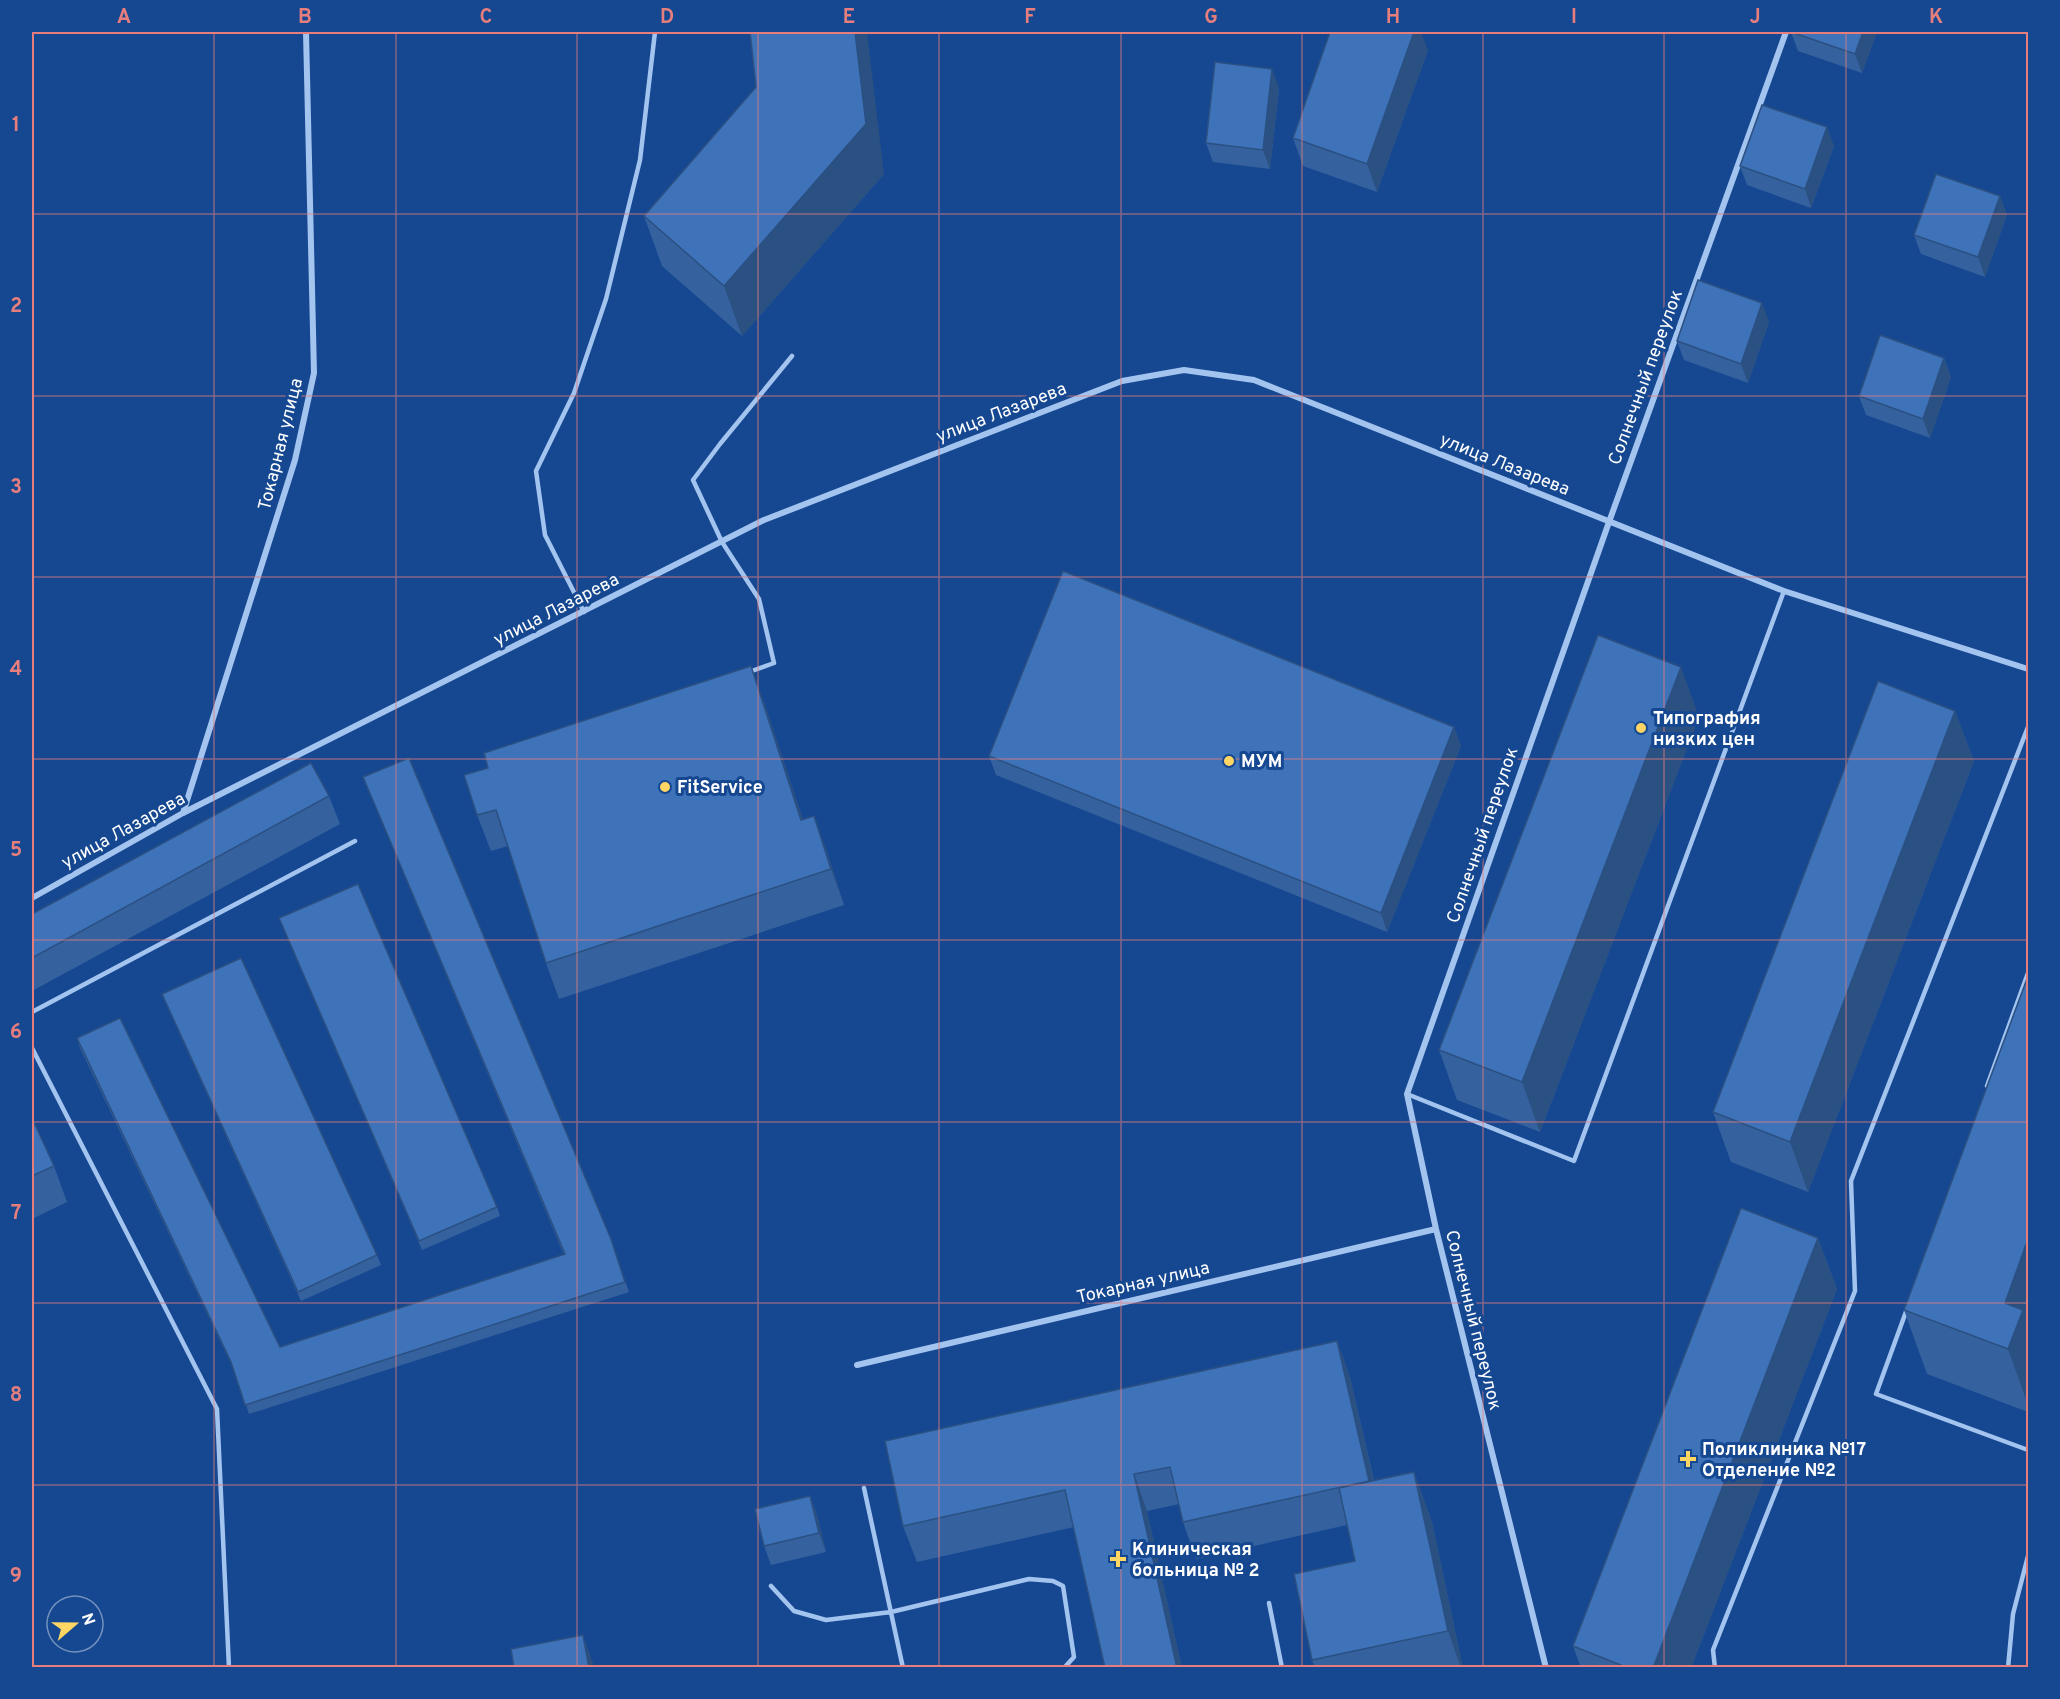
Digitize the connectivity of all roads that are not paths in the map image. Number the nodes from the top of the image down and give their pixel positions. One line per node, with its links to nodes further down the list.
1 (306, 32): 12 (street, Токарная улица)
2 (655, 32): 8 (lane)
3 (1785, 32): 5 (street, Солнечный переулок)
4 (792, 356): 6 (lane)
5 (1609, 522): 6 (street, улица Лазарева); 7 (street, улица Лазарева); 18 (street, Солнечный переулок)
6 (722, 542): 8 (street, улица Лазарева); 10 (lane)
7 (1784, 591): 9 (street, улица Лазарева); 18 (lane)
8 (584, 612): 12 (street, улица Лазарева)
9 (2028, 669)
10 (741, 675)
11 (2028, 728): 34 (lane)
12 (183, 813): 14 (street, улица Лазарева)
13 (355, 841): 16 (lane)
14 (32, 898)
15 (2028, 973): 19 (lane)
16 (32, 1012)
17 (32, 1048): 29 (lane)
18 (1407, 1094): 20 (street, Солнечный переулок)
19 (1984, 1095)
20 (1436, 1229): 22 (street, Токарная улица); 33 (street, Солнечный переулок)
21 (1908, 1305): 23 (lane)
22 (857, 1365)
23 (2028, 1450)
24 (864, 1488): 28 (lane)
25 (2028, 1556): 35 (lane)
26 (771, 1586): 28 (lane)
27 (1269, 1603): 32 (lane)
28 (891, 1612): 30 (lane); 31 (lane)
29 (229, 1668)
30 (903, 1668)
31 (1064, 1668)
32 (1282, 1668)
33 (1546, 1668)
34 (1715, 1668)
35 (2008, 1668)

